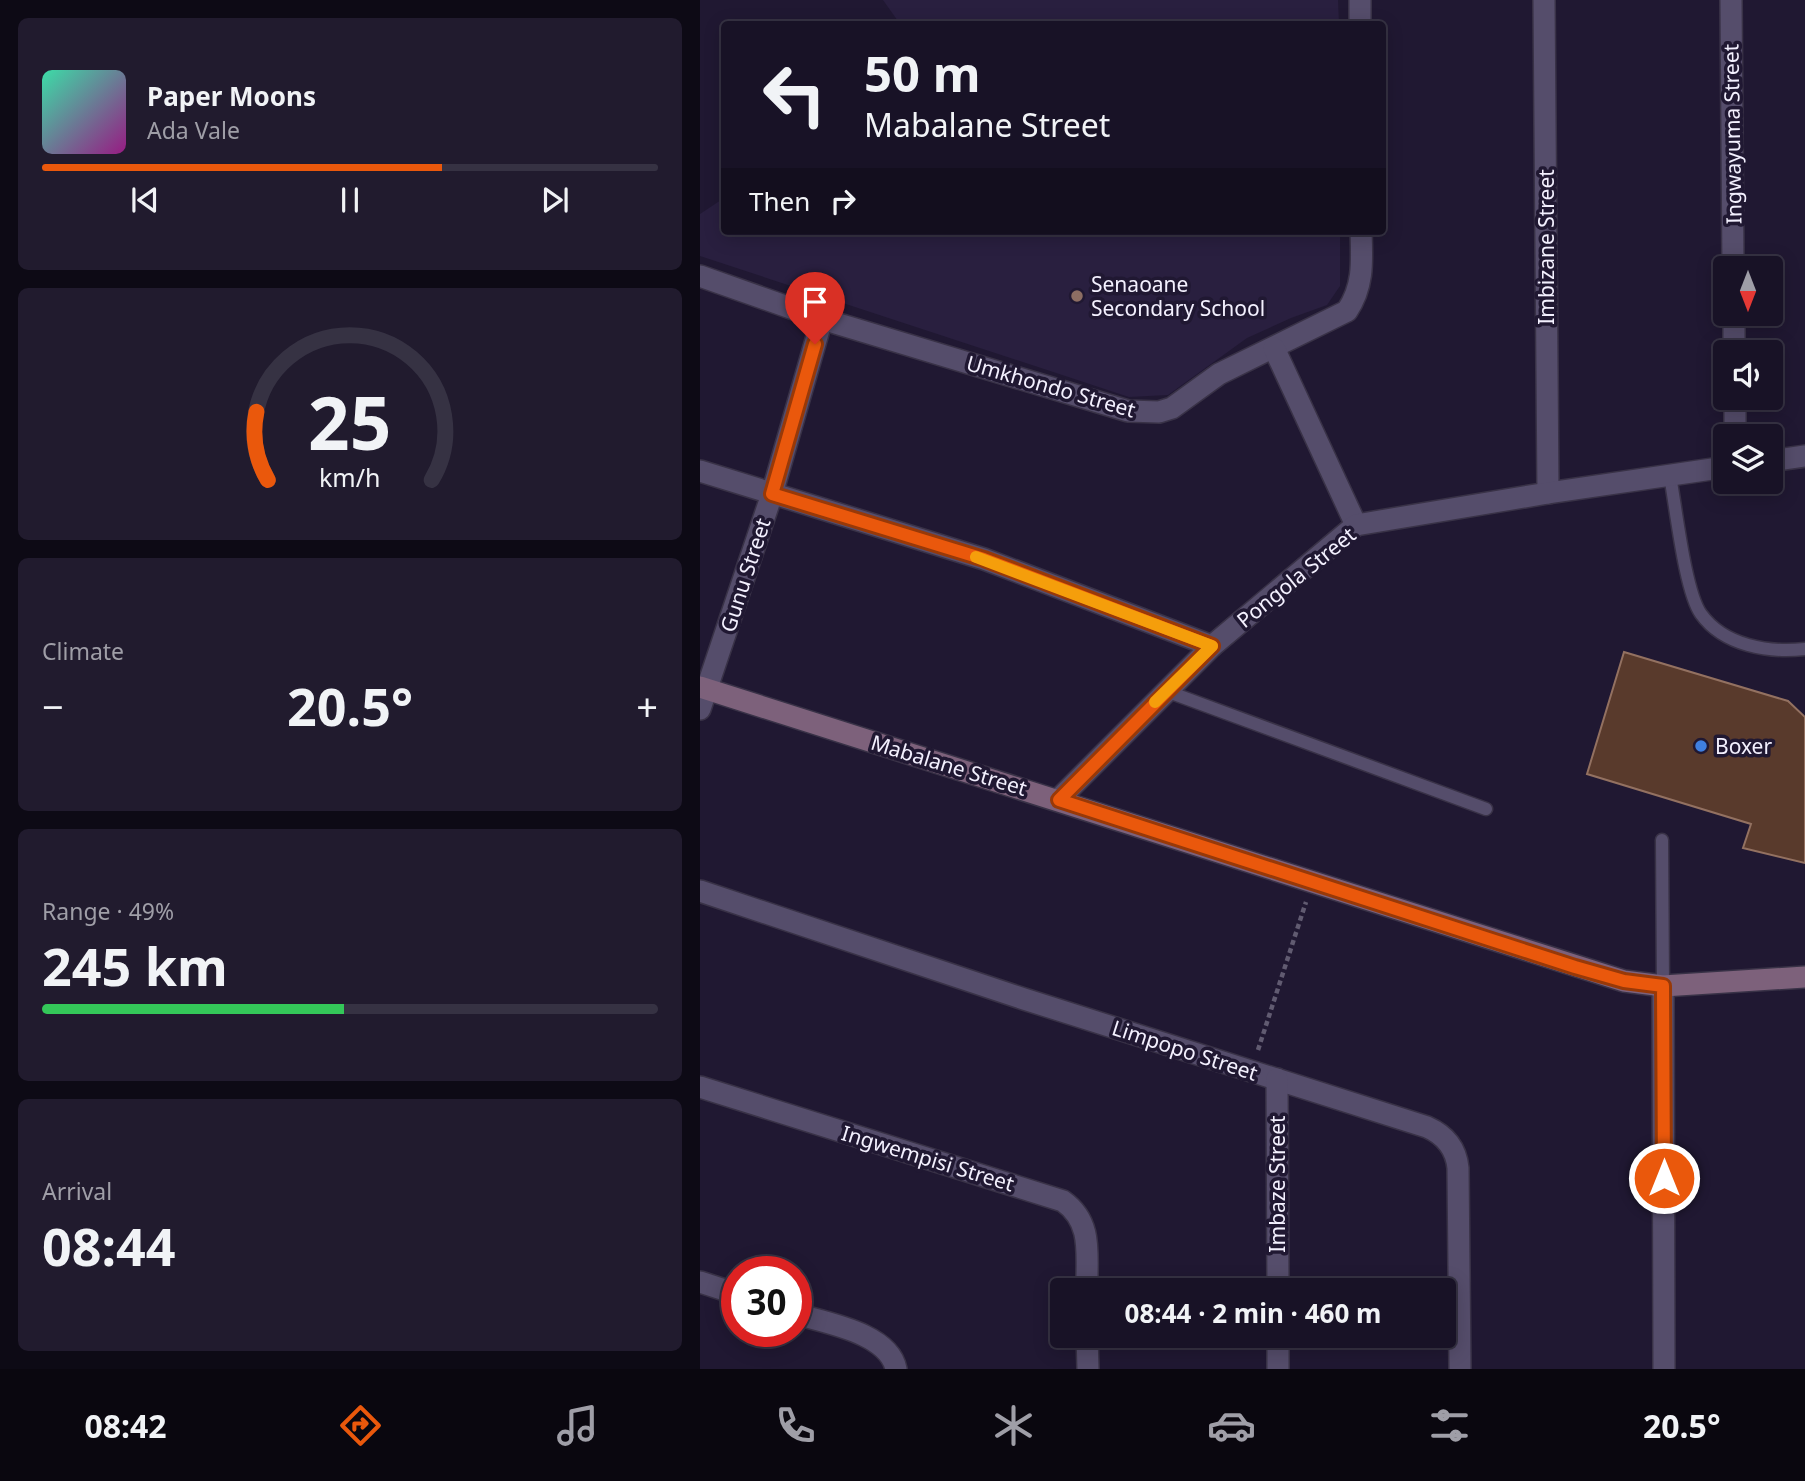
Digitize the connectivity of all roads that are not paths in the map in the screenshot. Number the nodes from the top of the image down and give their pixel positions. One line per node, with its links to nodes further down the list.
1 (1360, 0): 4 (street)
2 (1544, 0): 15 (street, Imbizane Street)
3 (1731, 0): 6 (street, Ingwayuma Street)
4 (1360, 21)
5 (1361, 235): 9 (street, Umkhondo Street)
6 (1734, 256)
7 (700, 276): 8 (street, Umkhondo Street)
8 (822, 319): 9 (street, Umkhondo Street); 16 (street, Gunu Street)
9 (1274, 348): 17 (street)
10 (1805, 456): 11 (street)
11 (1783, 459)
12 (1713, 469): 14 (street, Pongola Street)
13 (700, 471): 16 (street)
14 (1670, 477): 15 (street, Pongola Street); 19 (lane)
15 (1548, 493): 17 (street, Pongola Street)
16 (772, 494): 18 (street); 21 (street, Gunu Street)
17 (1356, 525): 18 (street, Pongola Street)
18 (1212, 646): 20 (street, Pongola Street)
19 (1805, 649)
20 (1166, 691): 22 (street, Pongola Street); 23 (lane)
21 (702, 695): 22 (street, Mabalane Street)
22 (1059, 800): 27 (street, Mabalane Street)
23 (1486, 809)
24 (1662, 840): 27 (lane)
25 (700, 891): 28 (street, Limpopo Street)
26 (1805, 977): 27 (street, Mabalane Street)
27 (1663, 986): 41 (street)
28 (1277, 1079): 31 (street, Imbaze Street); 40 (street, Limpopo Street)
29 (700, 1087): 30 (street, Ingwempisi Street)
30 (1087, 1278)
31 (1278, 1278)
32 (700, 1283): 33 (street)
33 (721, 1289)
34 (812, 1319): 37 (street)
35 (1087, 1348): 38 (street)
36 (1278, 1348): 39 (street)
37 (896, 1369)
38 (1088, 1369)
39 (1278, 1369)
40 (1460, 1369)
41 (1664, 1369)

